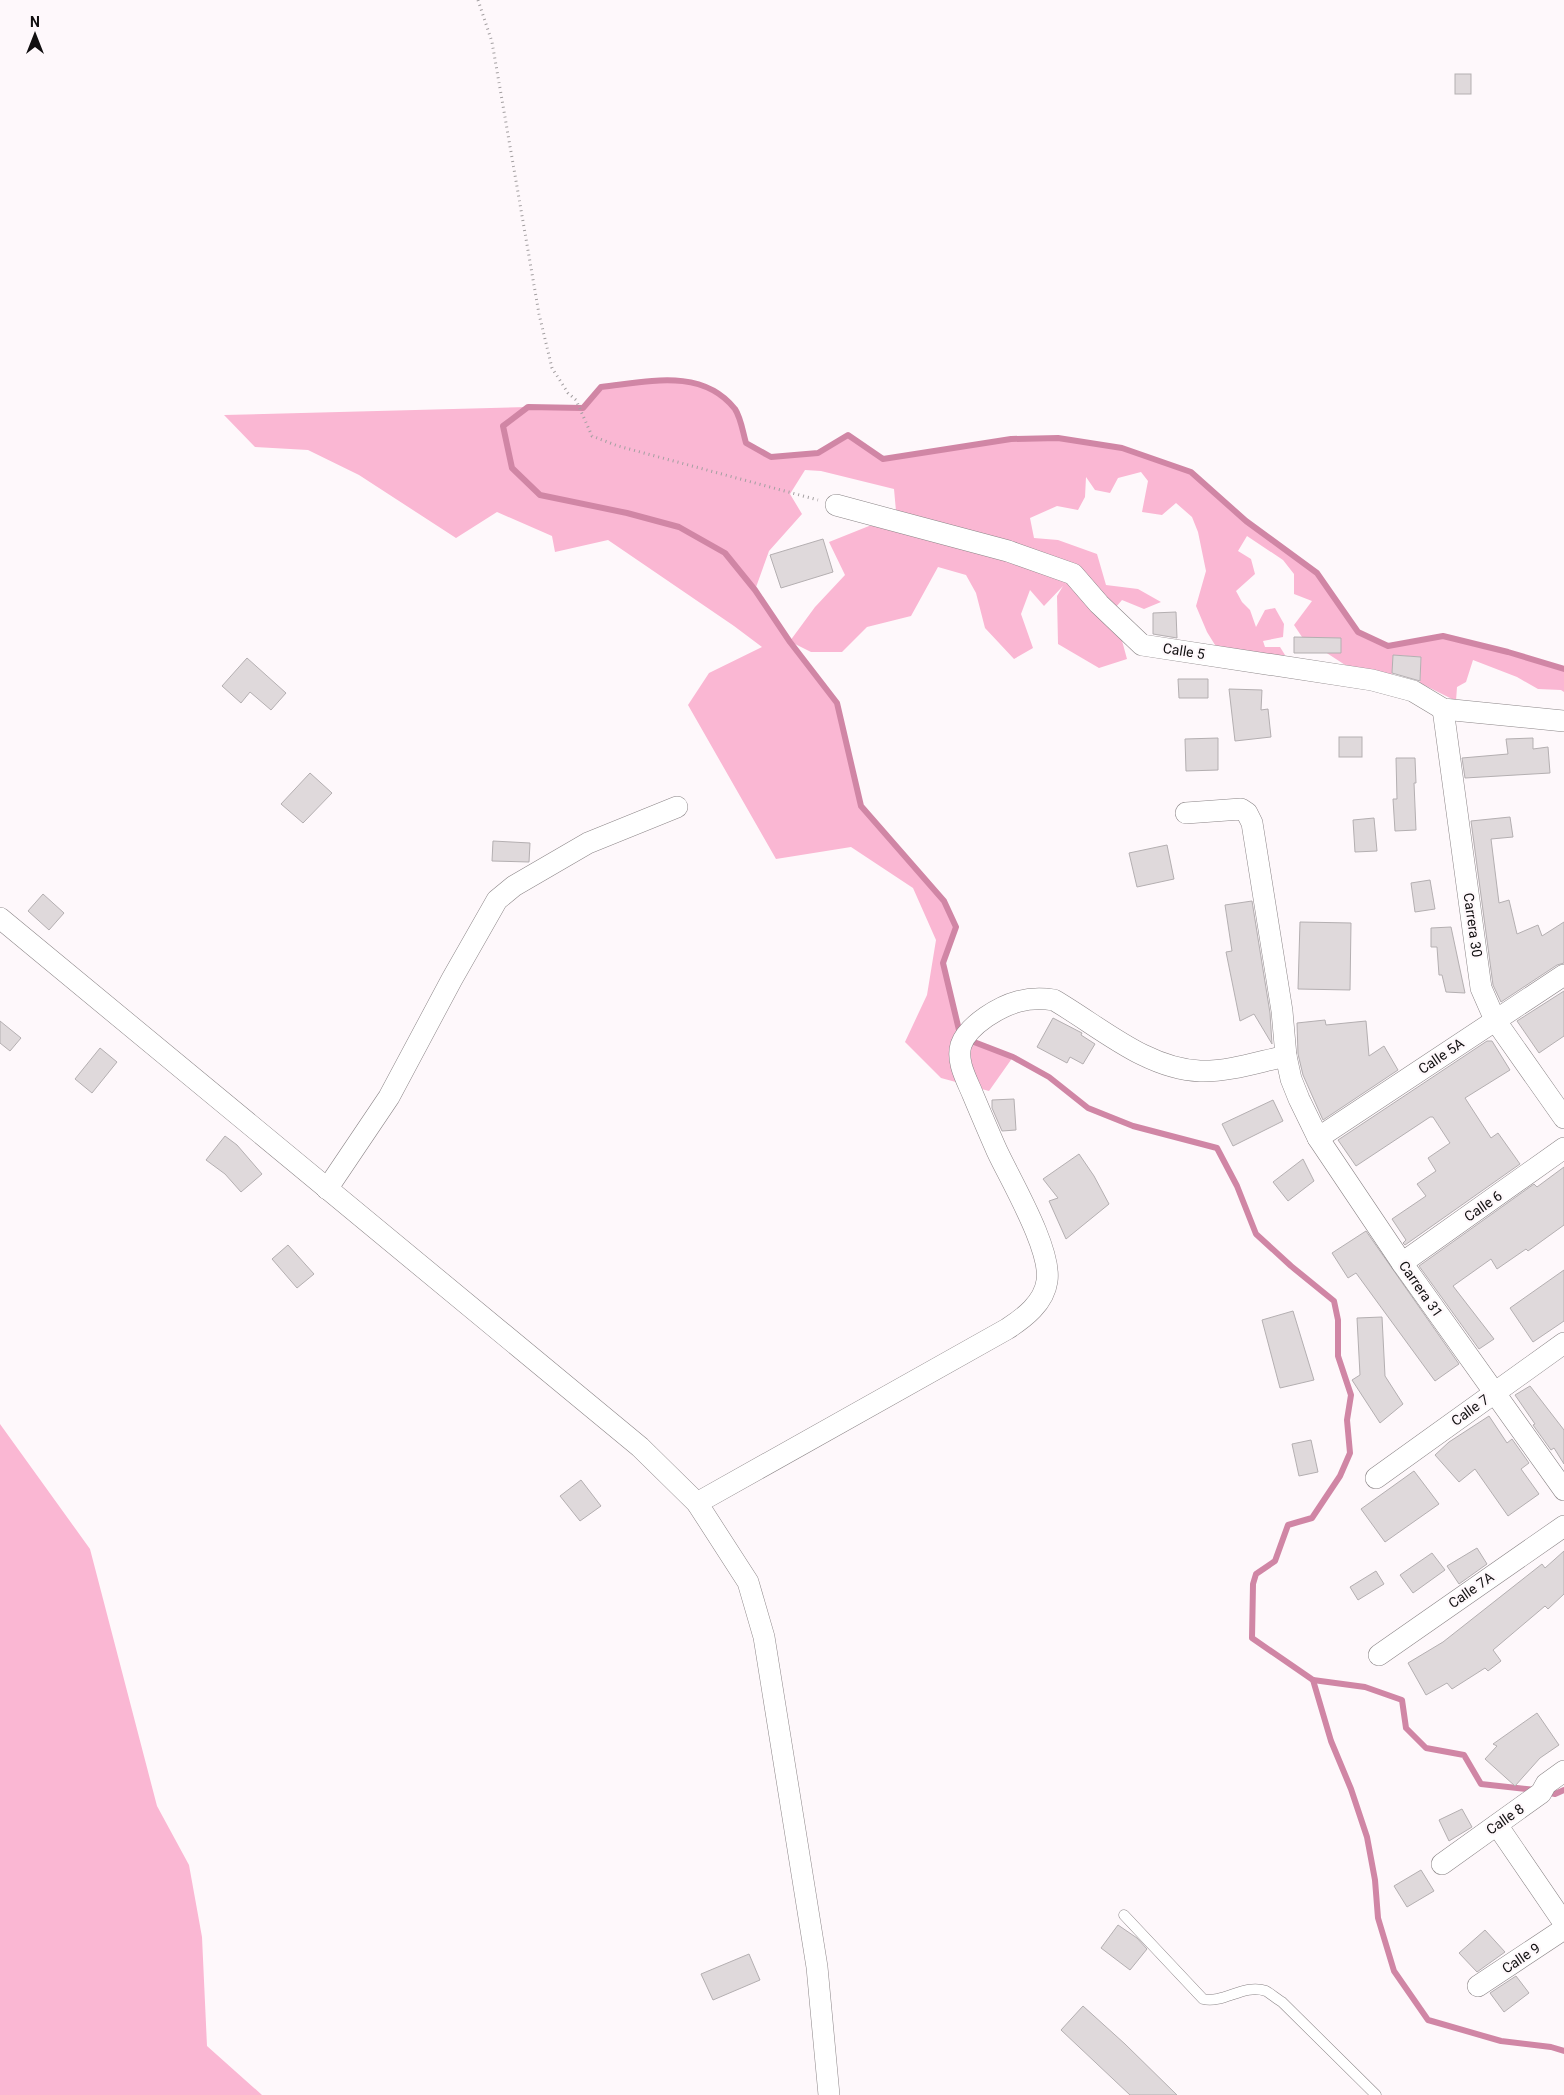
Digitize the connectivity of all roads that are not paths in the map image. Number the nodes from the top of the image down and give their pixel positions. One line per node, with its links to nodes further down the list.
1 (836, 505): 2 (street, Calle 5)
2 (1443, 709): 3 (street, Calle 5); 8 (street, Carrera 30)
3 (1564, 721)
4 (677, 807): 13 (street)
5 (1186, 813): 9 (street, Carrera 31)
6 (0, 918): 13 (street)
7 (1564, 975): 8 (street, Calle 5A)
8 (1495, 1020): 10 (street, Carrera 30); 11 (street, Calle 5A)
9 (1286, 1056): 11 (street, Carrera 31); 19 (street)
10 (1564, 1118)
11 (1318, 1138): 14 (street, Carrera 31)
12 (1564, 1148): 14 (street, Calle 6)
13 (327, 1189): 19 (street)
14 (1402, 1263): 16 (street, Carrera 31)
15 (1564, 1343): 16 (street, Calle 7)
16 (1494, 1393): 17 (street, Calle 7); 18 (street, Carrera 31)
17 (1376, 1478)
18 (1564, 1490)
19 (697, 1503): 29 (street)
20 (1564, 1526): 21 (street, Calle 7A)
21 (1379, 1655)
22 (1564, 1771): 23 (street, Calle 8)
23 (1497, 1825): 24 (street, Calle 8); 26 (street)
24 (1442, 1864)
25 (1124, 1915): 30 (lane)
26 (1564, 1923)
27 (1564, 1929): 28 (street, Calle 9)
28 (1478, 1986)
29 (829, 2095)
30 (1376, 2095)

